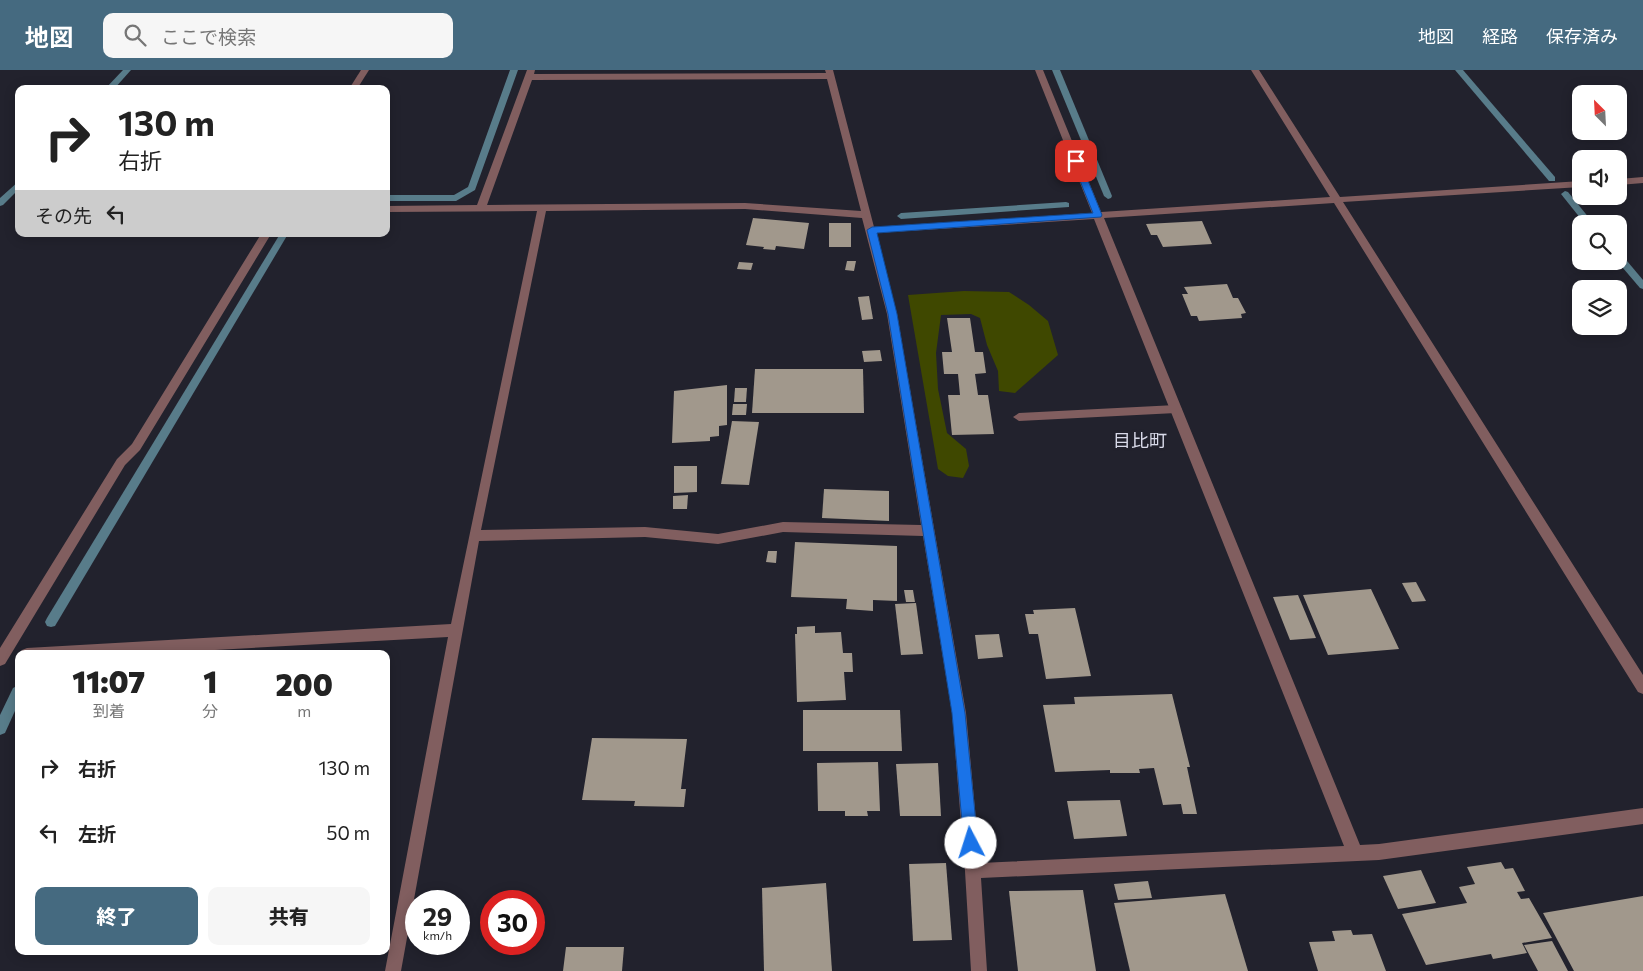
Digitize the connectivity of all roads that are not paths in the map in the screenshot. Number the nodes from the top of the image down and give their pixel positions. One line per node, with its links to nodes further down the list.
1 (365, 70): 6 (street)
2 (1039, 70): 15 (street)
3 (1255, 70): 10 (street)
4 (530, 73): 5 (street); 11 (street)
5 (830, 73): 14 (street)
6 (356, 85)
7 (1643, 180): 8 (street)
8 (1627, 181)
9 (1572, 185): 10 (street)
10 (1337, 200): 15 (street); 26 (street)
11 (481, 208): 12 (street); 13 (street)
12 (542, 208): 14 (street); 21 (street)
13 (390, 209)
14 (868, 215): 16 (street)
15 (1098, 215): 16 (street); 18 (street)
16 (872, 230): 20 (street)
17 (264, 237): 25 (street)
18 (1176, 409): 19 (street); 28 (street)
19 (1019, 417)
20 (928, 531): 21 (street); 29 (street)
21 (474, 536): 22 (street)
22 (457, 630): 23 (street); 30 (street)
23 (99, 650)
24 (15, 655): 25 (street)
25 (1, 657)
26 (1643, 687)
27 (1643, 816): 28 (street)
28 (1355, 853): 29 (street)
29 (973, 871): 31 (street)
30 (393, 971)
31 (979, 971)

